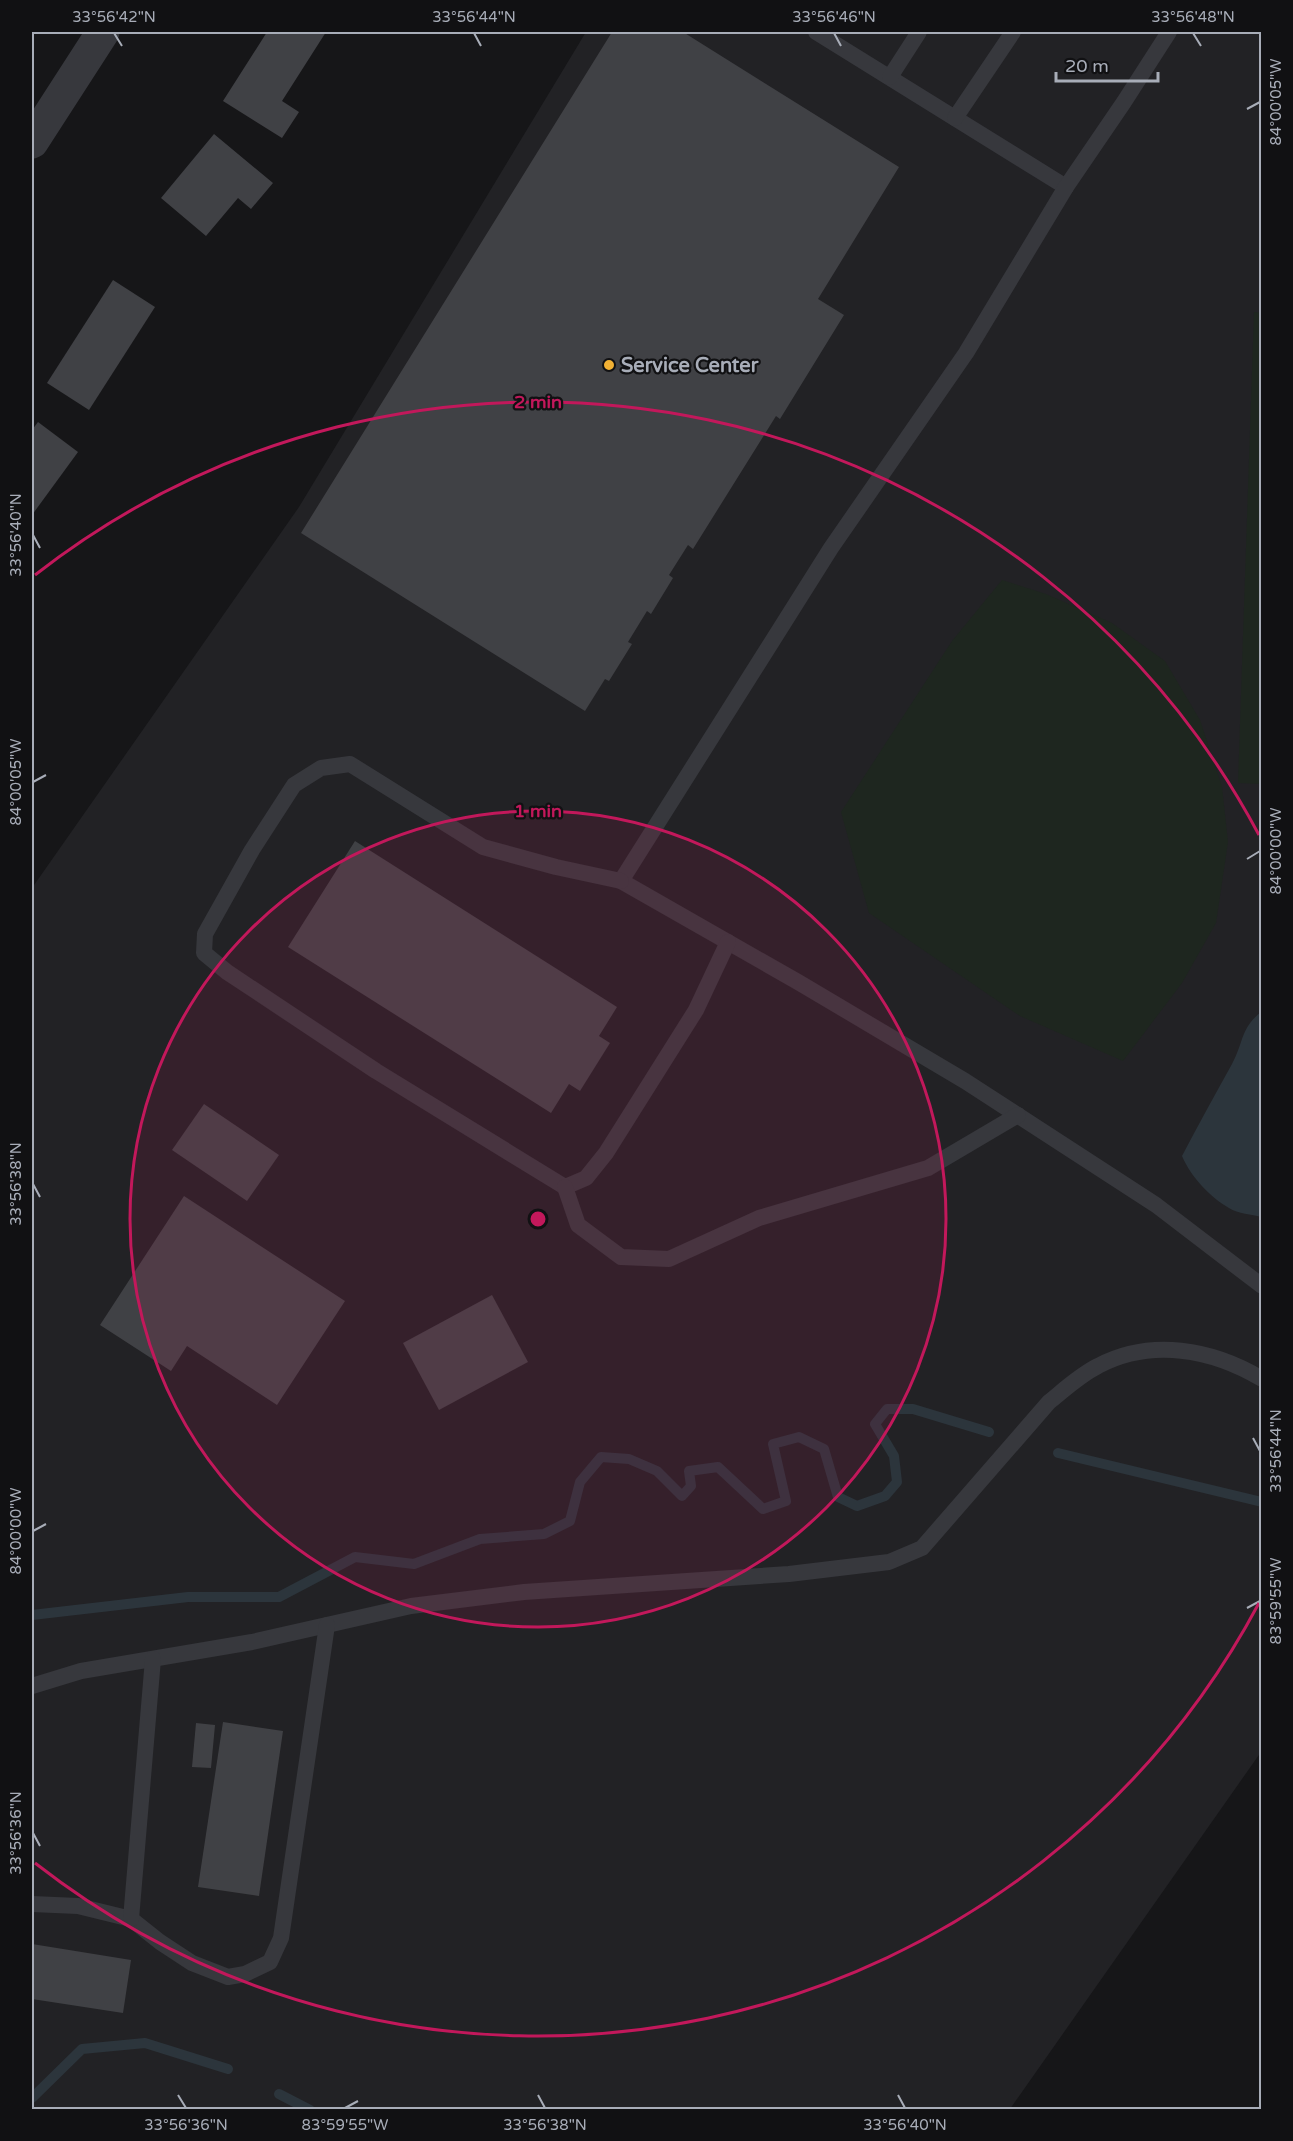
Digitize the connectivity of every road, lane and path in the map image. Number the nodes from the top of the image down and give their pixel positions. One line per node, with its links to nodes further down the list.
1 (103, 32): 8 (street)
2 (816, 32): 6 (lane)
3 (919, 32): 6 (lane)
4 (1013, 32): 7 (lane)
5 (1169, 32): 9 (lane)
6 (890, 77): 7 (lane)
7 (955, 118): 9 (lane)
8 (32, 142)
9 (1066, 187): 10 (lane)
10 (621, 881): 11 (lane); 13 (lane)
11 (728, 942): 12 (lane); 13 (lane)
12 (1018, 1115): 13 (lane); 14 (lane)
13 (565, 1187)
14 (1262, 1286)
15 (1262, 1379): 16 (lane)
16 (327, 1625): 17 (lane); 20 (lane)
17 (153, 1659): 18 (lane); 20 (lane)
18 (32, 1686)
19 (32, 1904): 20 (lane)
20 (131, 1918)

